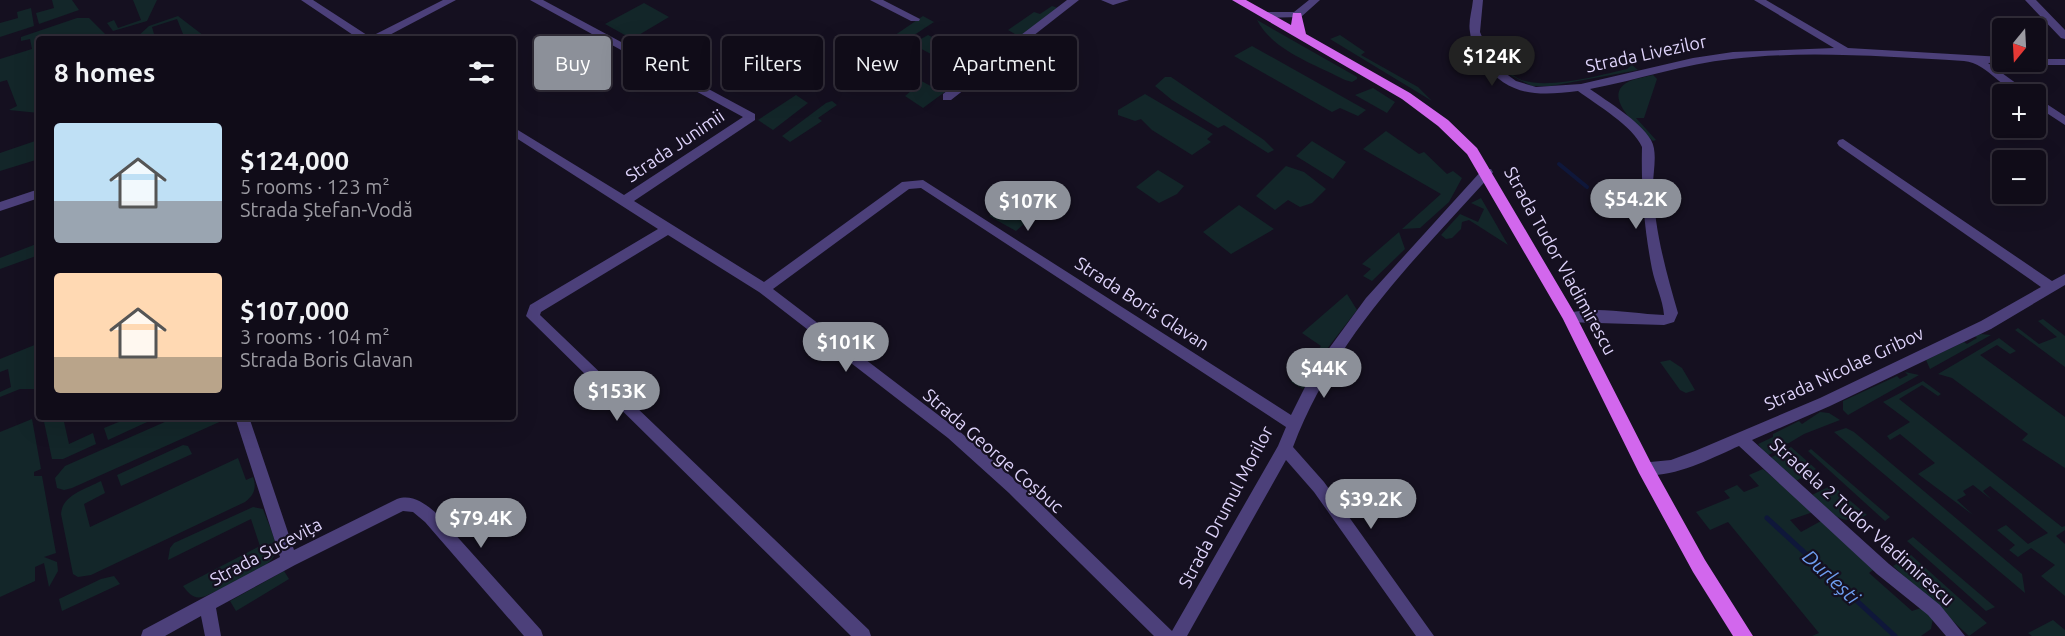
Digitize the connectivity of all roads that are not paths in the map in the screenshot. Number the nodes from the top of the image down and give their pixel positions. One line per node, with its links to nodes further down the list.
1 (306, 0): 16 (street)
2 (451, 0): 17 (street)
3 (535, 0): 34 (street, Strada Junimii)
4 (875, 0): 15 (street)
5 (1074, 0): 27 (street)
6 (1106, 0): 7 (street)
7 (1124, 0)
8 (1238, 0): 13 (main road, Strada Tudor Vladimirescu)
9 (1315, 0): 14 (street)
10 (1478, 0): 26 (street)
11 (1759, 0): 20 (street)
12 (2030, 0): 19 (street)
13 (1259, 8): 14 (street); 18 (main road, Strada Tudor Vladimirescu)
14 (1297, 15): 18 (main road)
15 (915, 19)
16 (361, 36)
17 (380, 36)
18 (1301, 36): 32 (main road, Strada Tudor Vladimirescu)
19 (2065, 36)
20 (1844, 50): 21 (street, Strada Livezilor); 26 (street, Strada Livezilor)
21 (1976, 59): 22 (street, Strada Livezilor); 25 (street)
22 (1992, 60)
23 (2046, 62): 24 (street)
24 (2065, 62)
25 (2011, 84)
26 (1580, 87): 40 (street, Strada Livezilor)
27 (947, 96)
28 (2046, 108): 29 (street)
29 (2065, 121)
30 (516, 133): 34 (street, Strada George Coșbuc)
31 (1843, 143): 38 (street)
32 (1487, 172): 40 (main road, Strada Tudor Vladimirescu); 42 (street, Strada Drumul Morilor)
33 (36, 195): 35 (street)
34 (625, 201): 36 (street, Strada George Coșbuc)
35 (0, 207)
36 (669, 228): 39 (street, Strada George Coșbuc); 51 (street)
37 (2065, 279): 38 (street, Strada Nicolae Gribov)
38 (2051, 287): 43 (street, Strada Nicolae Gribov)
39 (764, 289): 42 (street, Strada Boris Glavan); 52 (street, Strada George Coșbuc)
40 (1570, 318): 45 (main road, Strada Tudor Vladimirescu)
41 (243, 420): 46 (street)
42 (1292, 423): 44 (street, Strada Drumul Morilor)
43 (1740, 438): 45 (street, Strada Nicolae Gribov); 56 (street, Stradela 2 Tudor Vladimirescu)
44 (1285, 448): 53 (street, Strada Drumul Morilor); 54 (street)
45 (1645, 468): 55 (main road, Strada Tudor Vladimirescu)
46 (289, 560): 47 (street, Strada Sucevița); 50 (street, Strada Sucevița)
47 (207, 604): 48 (street, Strada Sucevița); 49 (street)
48 (149, 636)
49 (213, 636)
50 (534, 636)
51 (863, 636)
52 (1166, 636)
53 (1178, 636)
54 (1426, 636)
55 (1744, 636)
56 (1957, 636)

